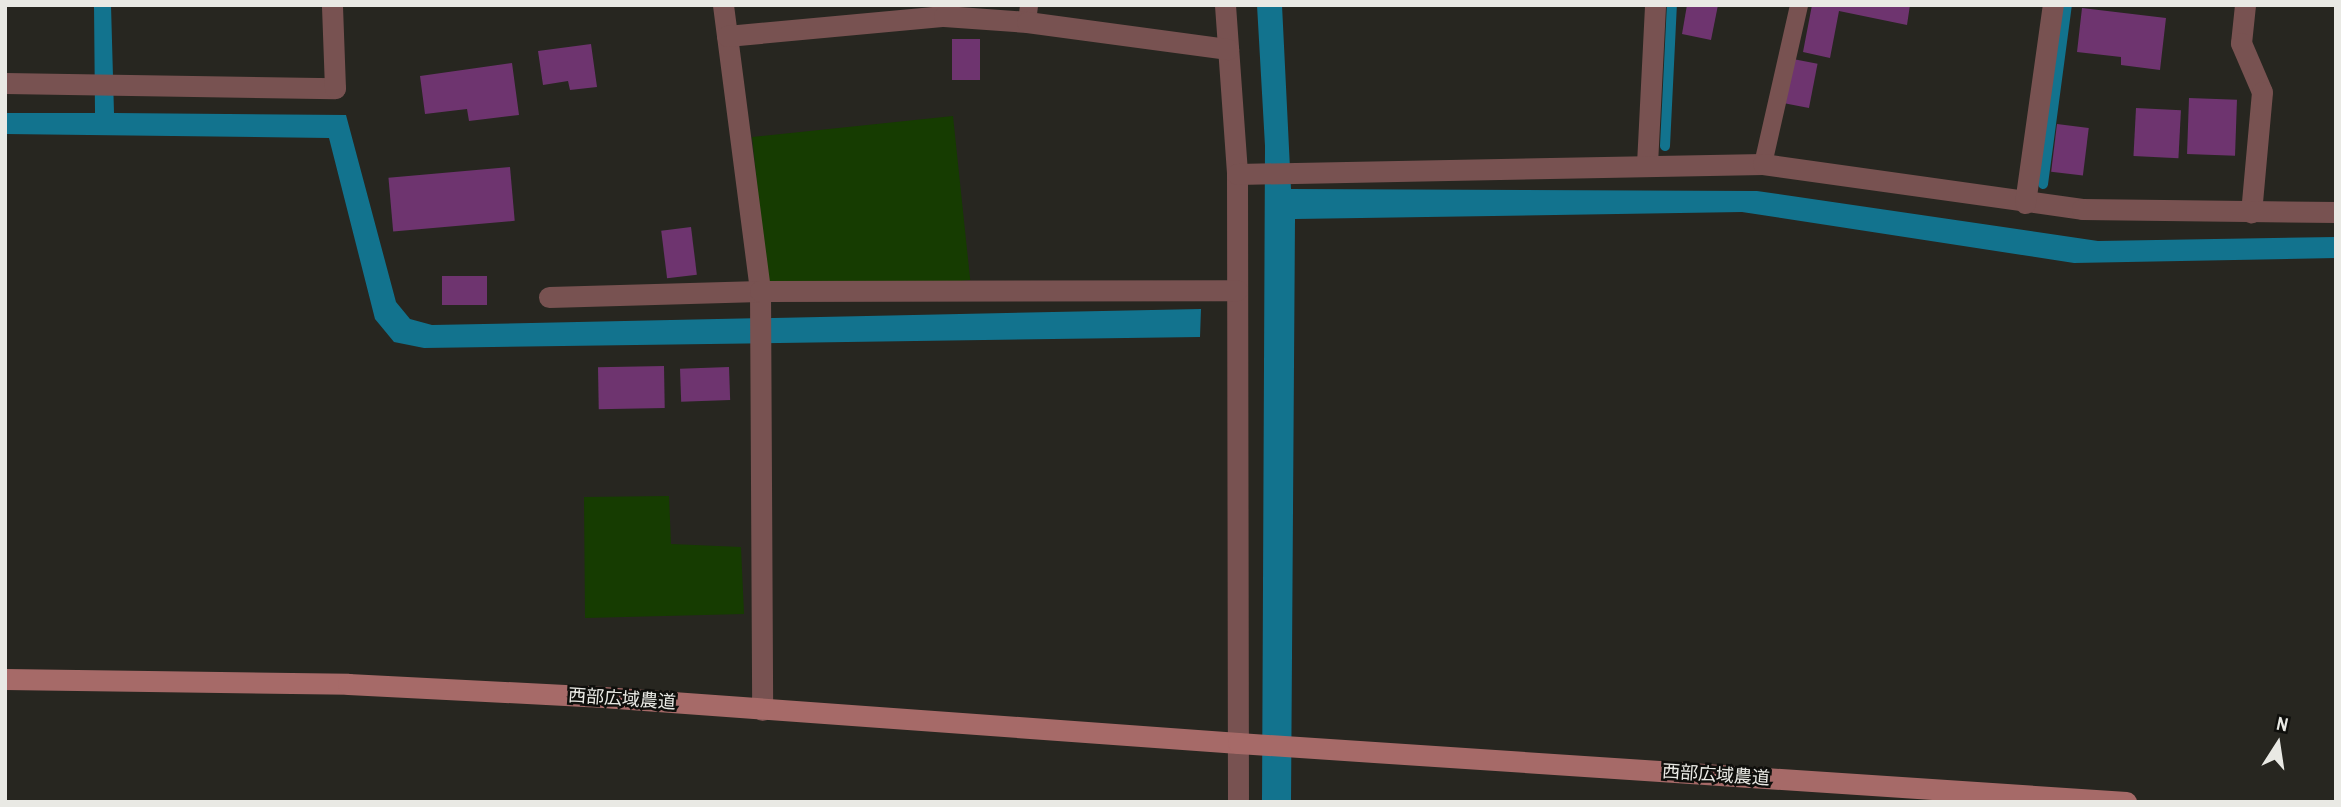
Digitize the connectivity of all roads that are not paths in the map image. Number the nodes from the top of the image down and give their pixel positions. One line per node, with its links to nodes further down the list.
1 (332, 5): 11 (street)
2 (723, 5): 9 (street)
3 (1225, 5): 10 (street)
4 (1655, 5): 12 (street)
5 (1800, 5): 13 (lane)
6 (2053, 5): 15 (street)
7 (2245, 5): 16 (street)
8 (1028, 14): 9 (street); 10 (street)
9 (727, 36): 20 (street)
10 (1228, 49): 14 (street)
11 (5, 83)
12 (1647, 164): 13 (street); 14 (street)
13 (1763, 164): 15 (street)
14 (1245, 173): 18 (street)
15 (2025, 203): 16 (street)
16 (2251, 212): 17 (street)
17 (2336, 212)
18 (1237, 290): 20 (street); 23 (street)
19 (549, 297): 20 (street)
20 (760, 299): 22 (street)
21 (5, 679): 22 (street, 西部広域農道)
22 (762, 710): 23 (street, 西部広域農道)
23 (1238, 743): 24 (street); 25 (street, 西部広域農道)
24 (1238, 802)
25 (2126, 802)

